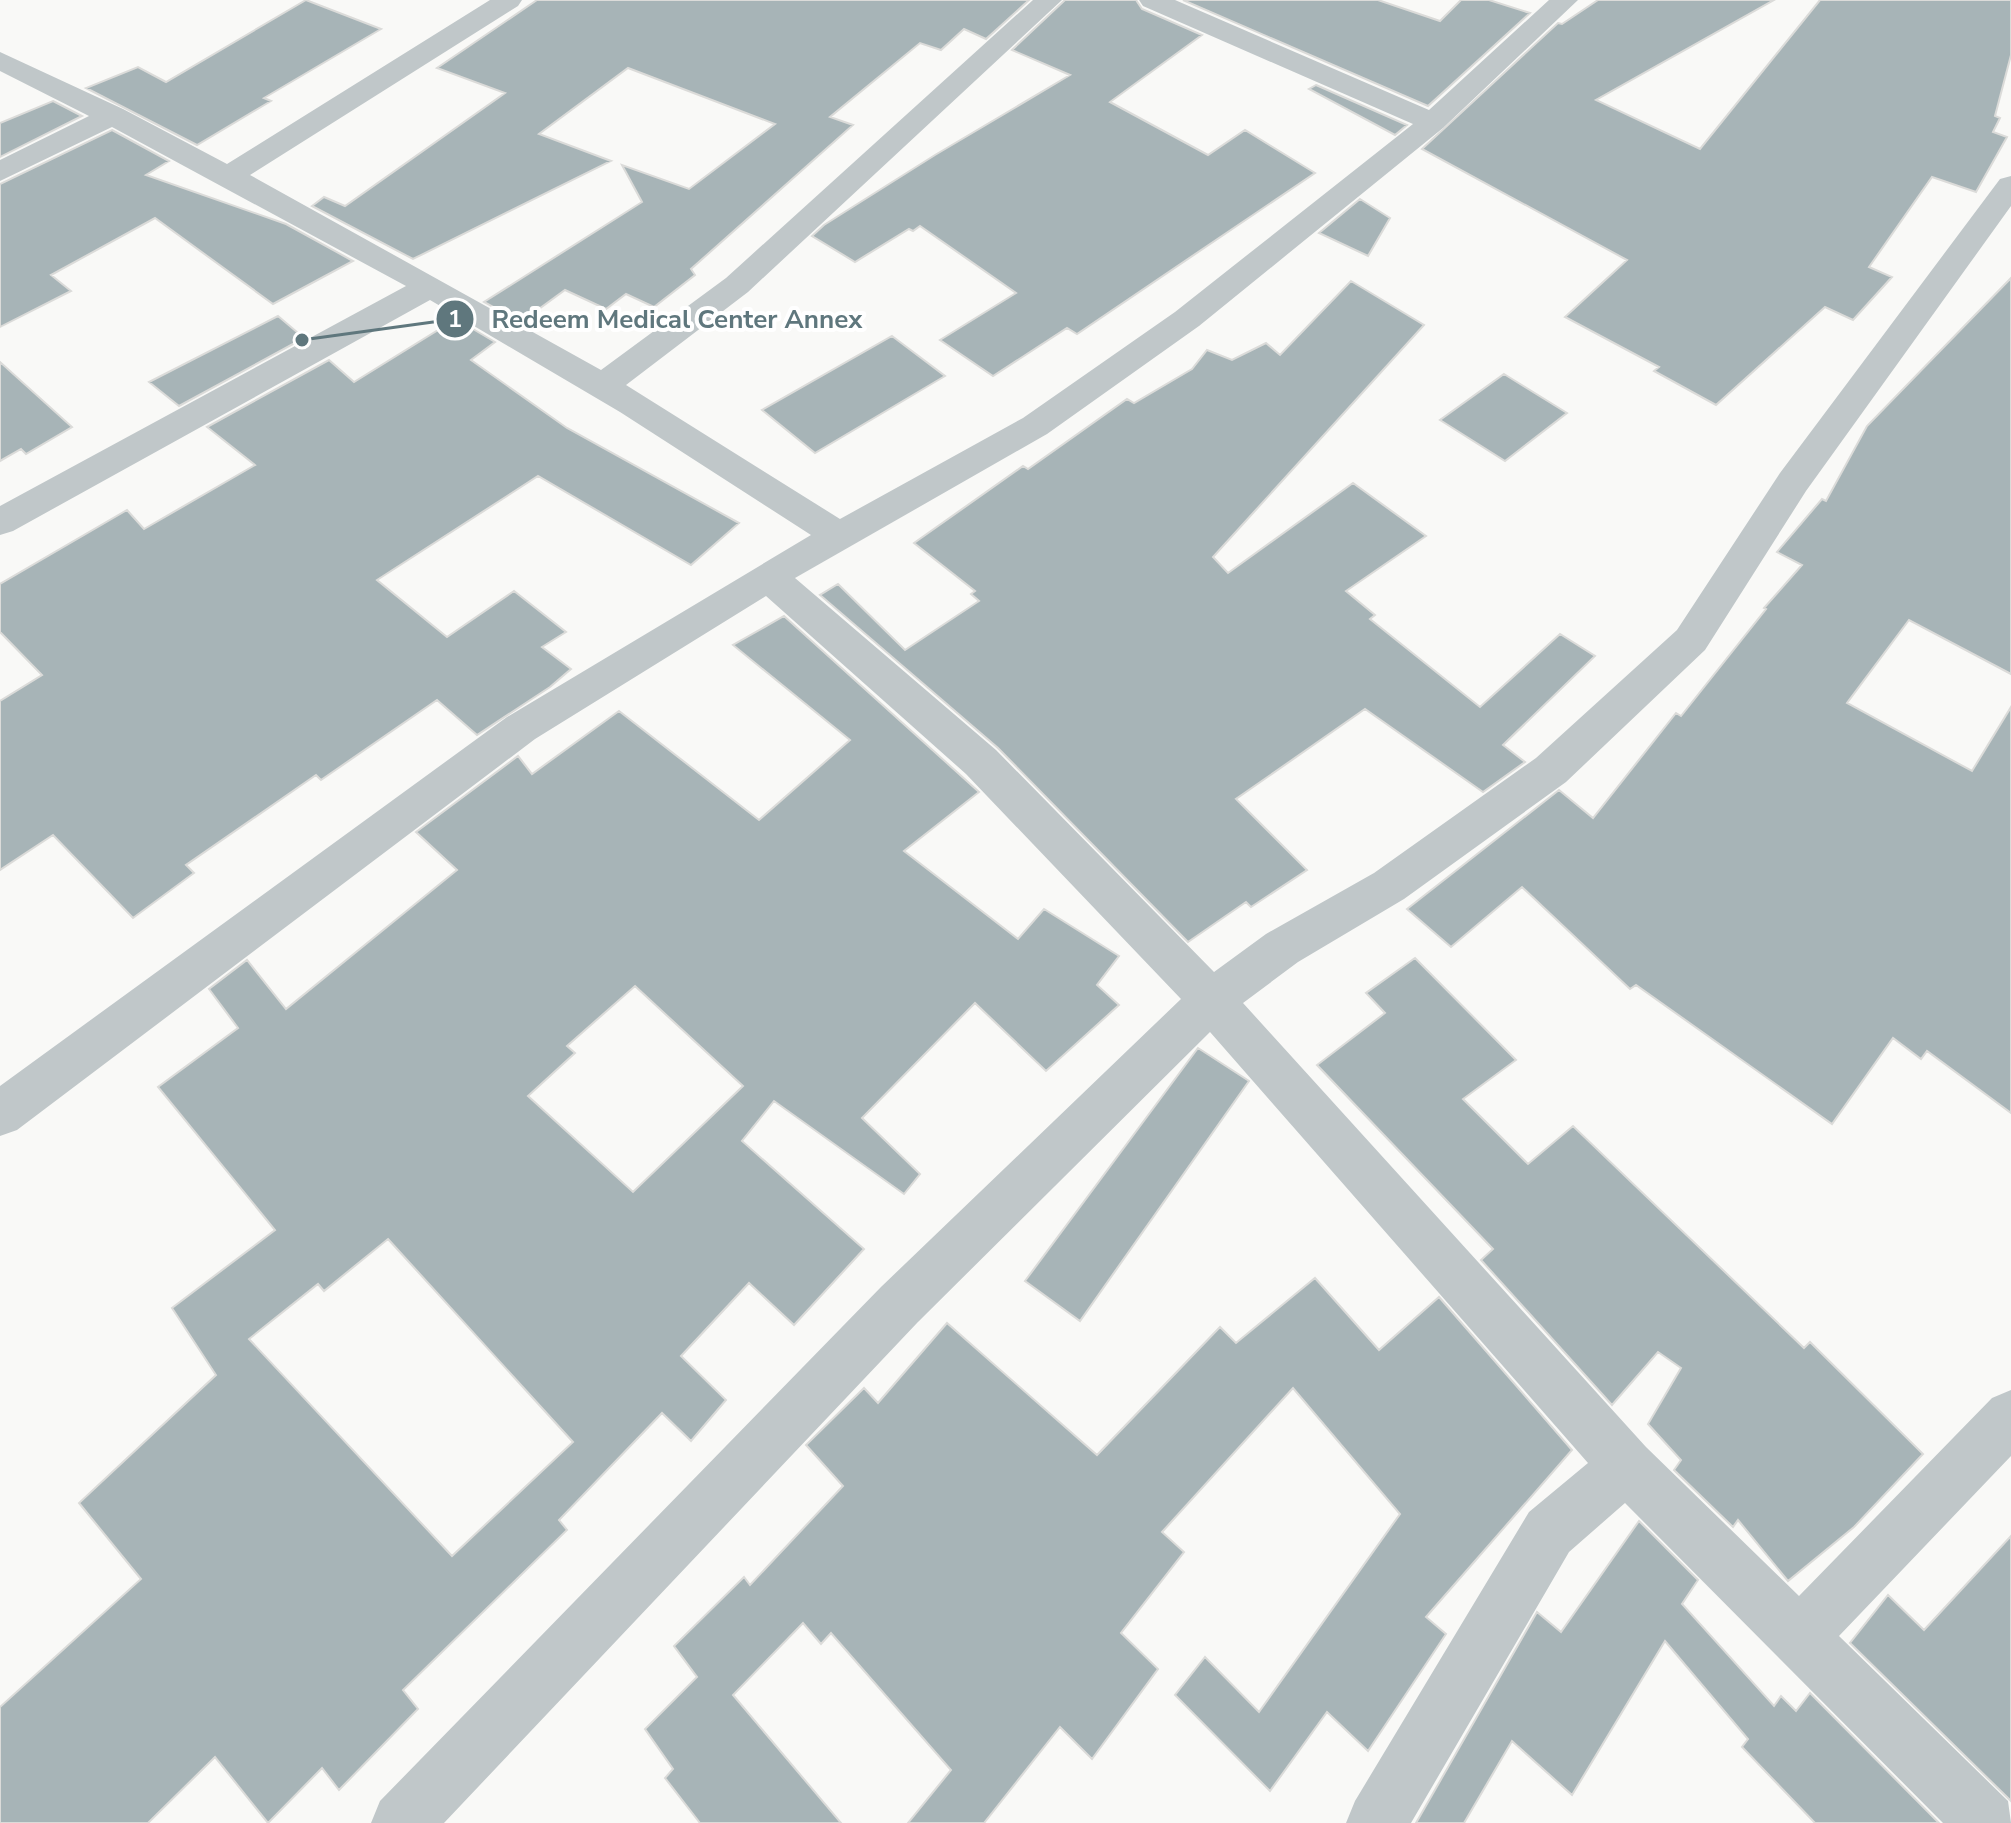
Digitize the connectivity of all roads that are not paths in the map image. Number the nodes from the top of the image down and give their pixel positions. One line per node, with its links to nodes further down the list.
1 (509, 0): 9 (street)
2 (1049, 0): 12 (street)
3 (1152, 0): 7 (street)
4 (1565, 0): 7 (street)
5 (0, 60): 6 (street)
6 (113, 115): 8 (street); 9 (street)
7 (1433, 122): 14 (street)
8 (0, 172)
9 (230, 175): 11 (street)
10 (2011, 185): 16 (street)
11 (429, 287): 12 (street); 13 (street)
12 (602, 386): 14 (street)
13 (0, 522)
14 (838, 535): 15 (street)
15 (768, 576): 16 (street); 17 (street)
16 (1211, 1000): 19 (street); 21 (street)
17 (0, 1114)
18 (2011, 1417): 20 (street)
19 (1627, 1466): 20 (street); 22 (street)
20 (1798, 1638): 23 (street)
21 (402, 1823)
22 (1377, 1823)
23 (1986, 1823)

